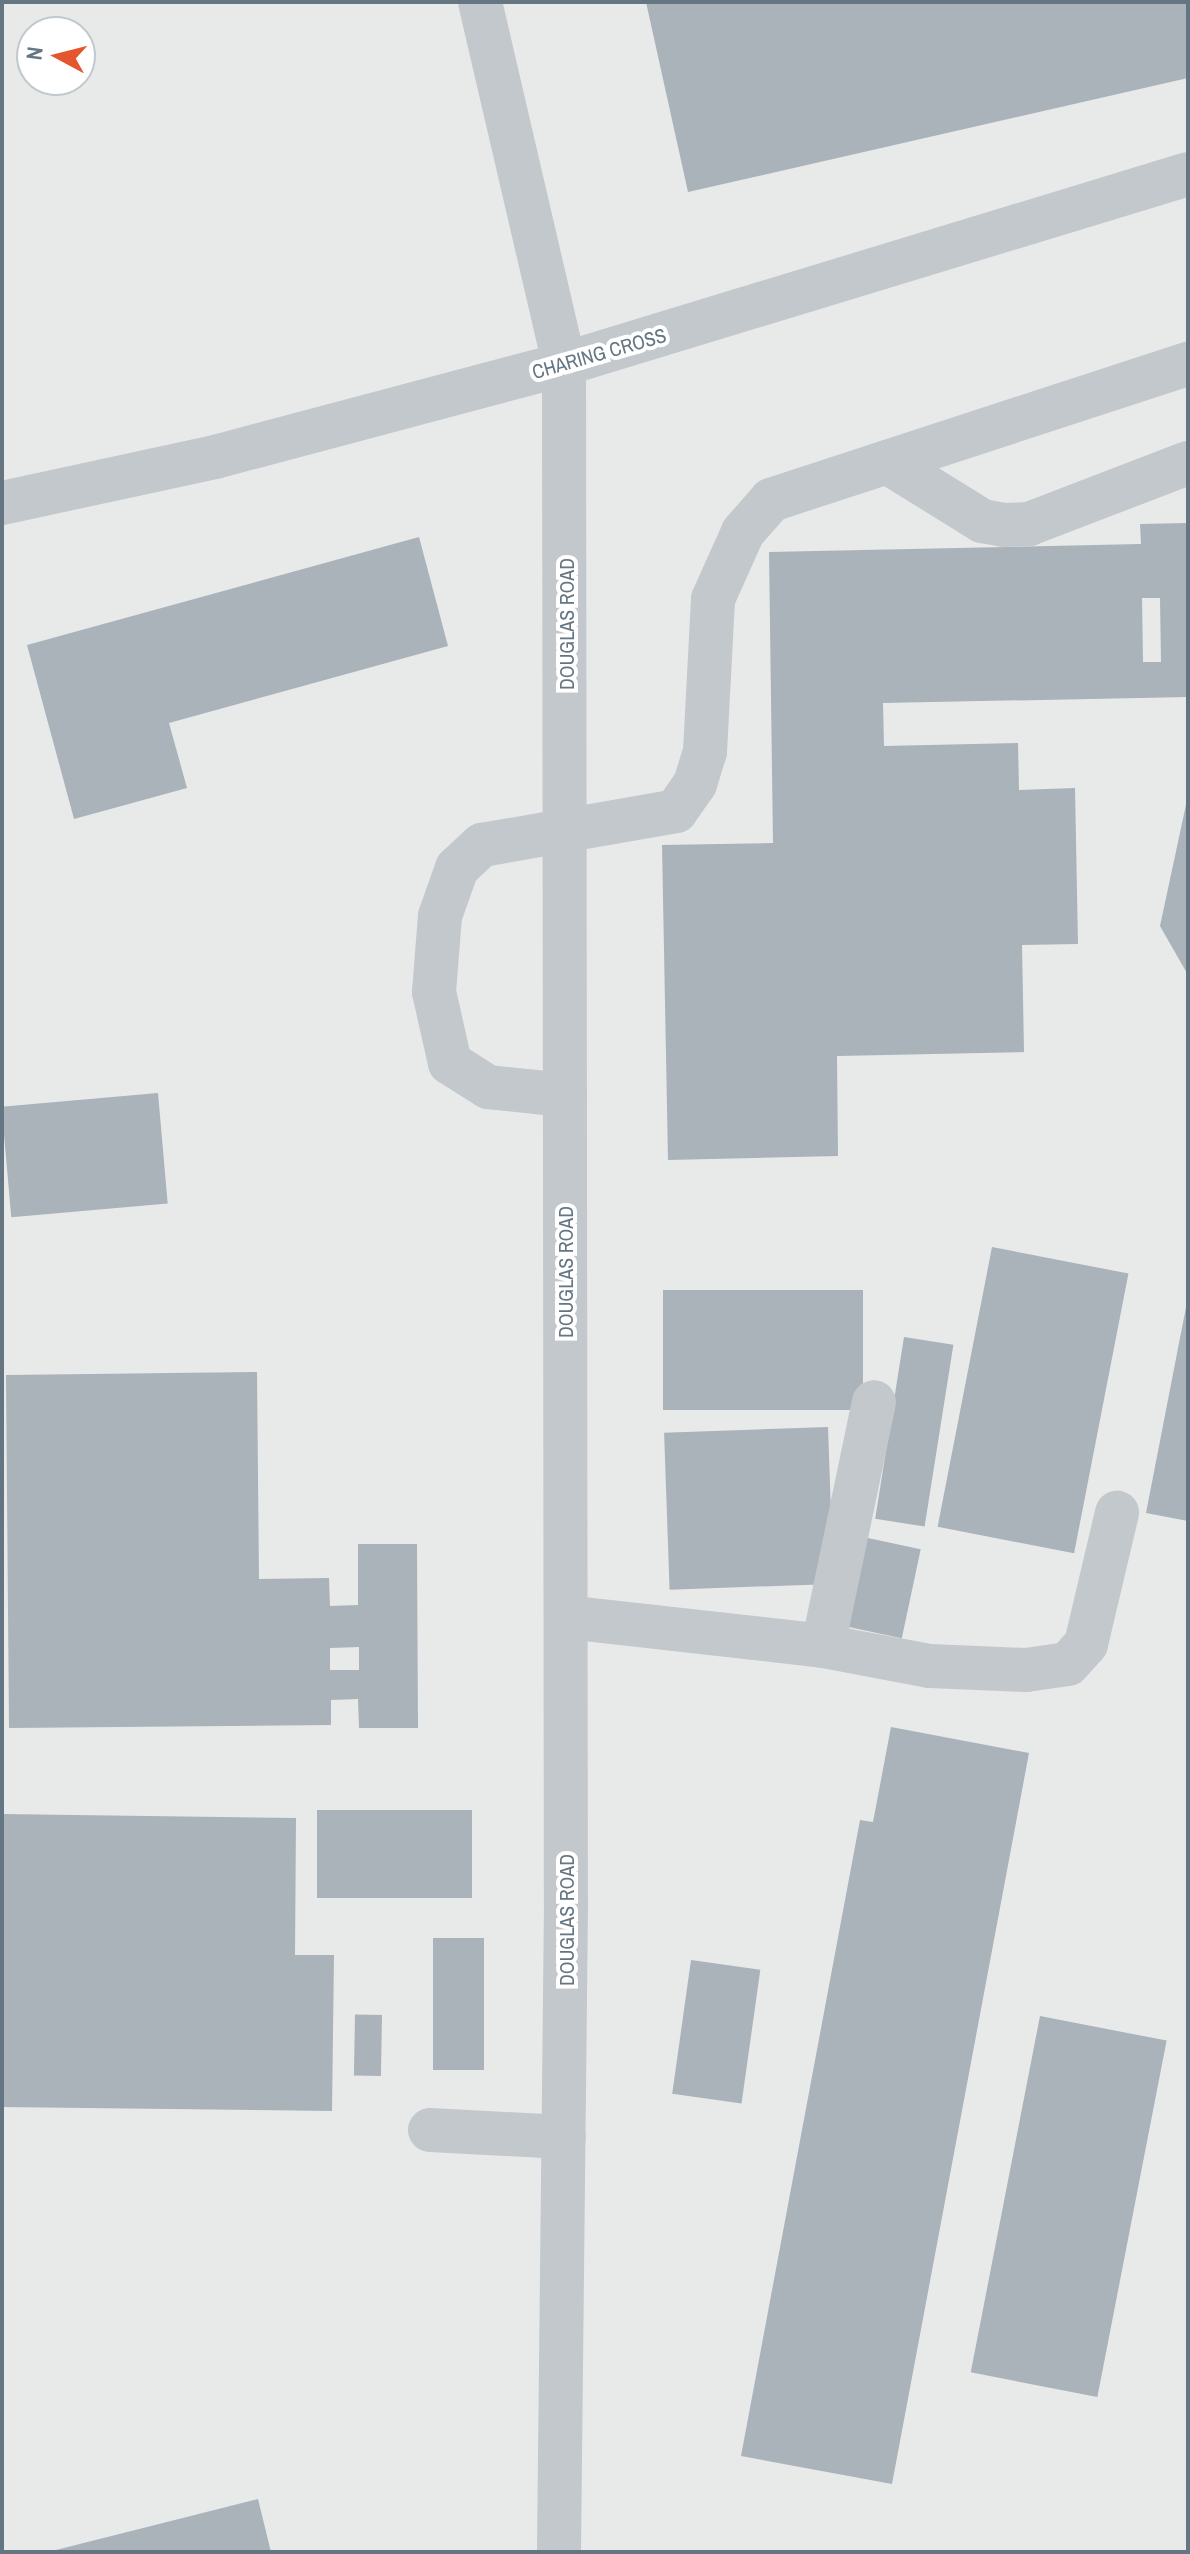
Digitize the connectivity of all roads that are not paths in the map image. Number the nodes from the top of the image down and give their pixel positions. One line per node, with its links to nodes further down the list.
1 (480, 2): 3 (street, DOUGLAS ROAD)
2 (1188, 174): 3 (street, CHARING CROSS)
3 (564, 364): 7 (street, CHARING CROSS); 8 (street, DOUGLAS ROAD)
4 (1188, 364): 5 (street)
5 (887, 462): 6 (street); 8 (street)
6 (1188, 463)
7 (2, 503)
8 (567, 829): 9 (street, DOUGLAS ROAD); 9 (street)
9 (565, 1095): 12 (street, DOUGLAS ROAD)
10 (874, 1402): 13 (street)
11 (1117, 1513): 13 (street)
12 (566, 1617): 13 (street); 15 (street, DOUGLAS ROAD)
13 (823, 1646)
14 (430, 2130): 15 (street)
15 (564, 2137): 16 (street, DOUGLAS ROAD)
16 (559, 2552)

